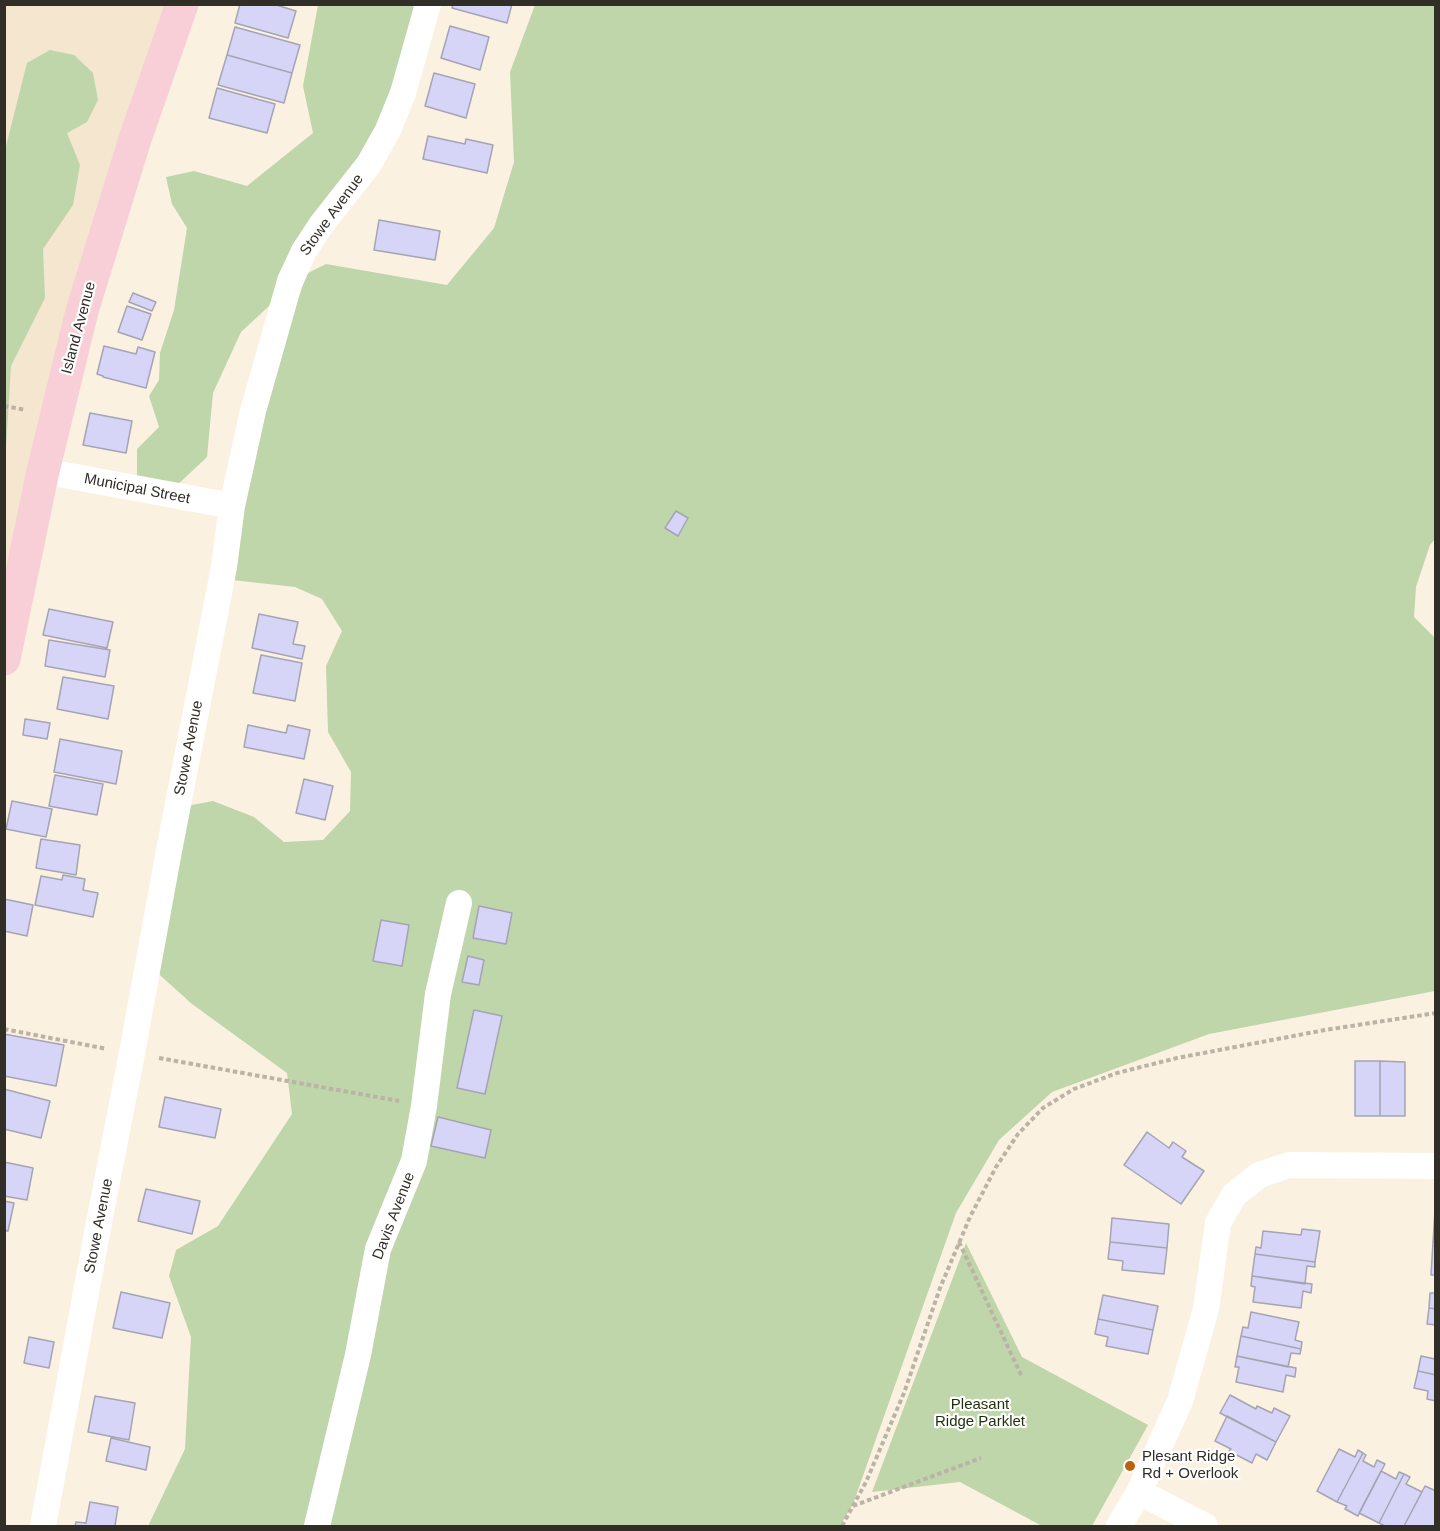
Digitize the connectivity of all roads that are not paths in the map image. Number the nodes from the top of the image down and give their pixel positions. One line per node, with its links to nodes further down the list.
1 (182, 4): 3 (main road, Island Avenue)
2 (428, 4): 4 (street, Stowe Avenue)
3 (43, 471): 4 (street, Municipal Street); 5 (main road, Island Avenue)
4 (232, 506): 9 (street, Stowe Avenue)
5 (4, 659)
6 (459, 903): 10 (street, Davis Avenue)
7 (1436, 1166): 8 (street)
8 (1139, 1492): 11 (street); 12 (street)
9 (43, 1527)
10 (317, 1527)
11 (1119, 1527)
12 (1204, 1527)

